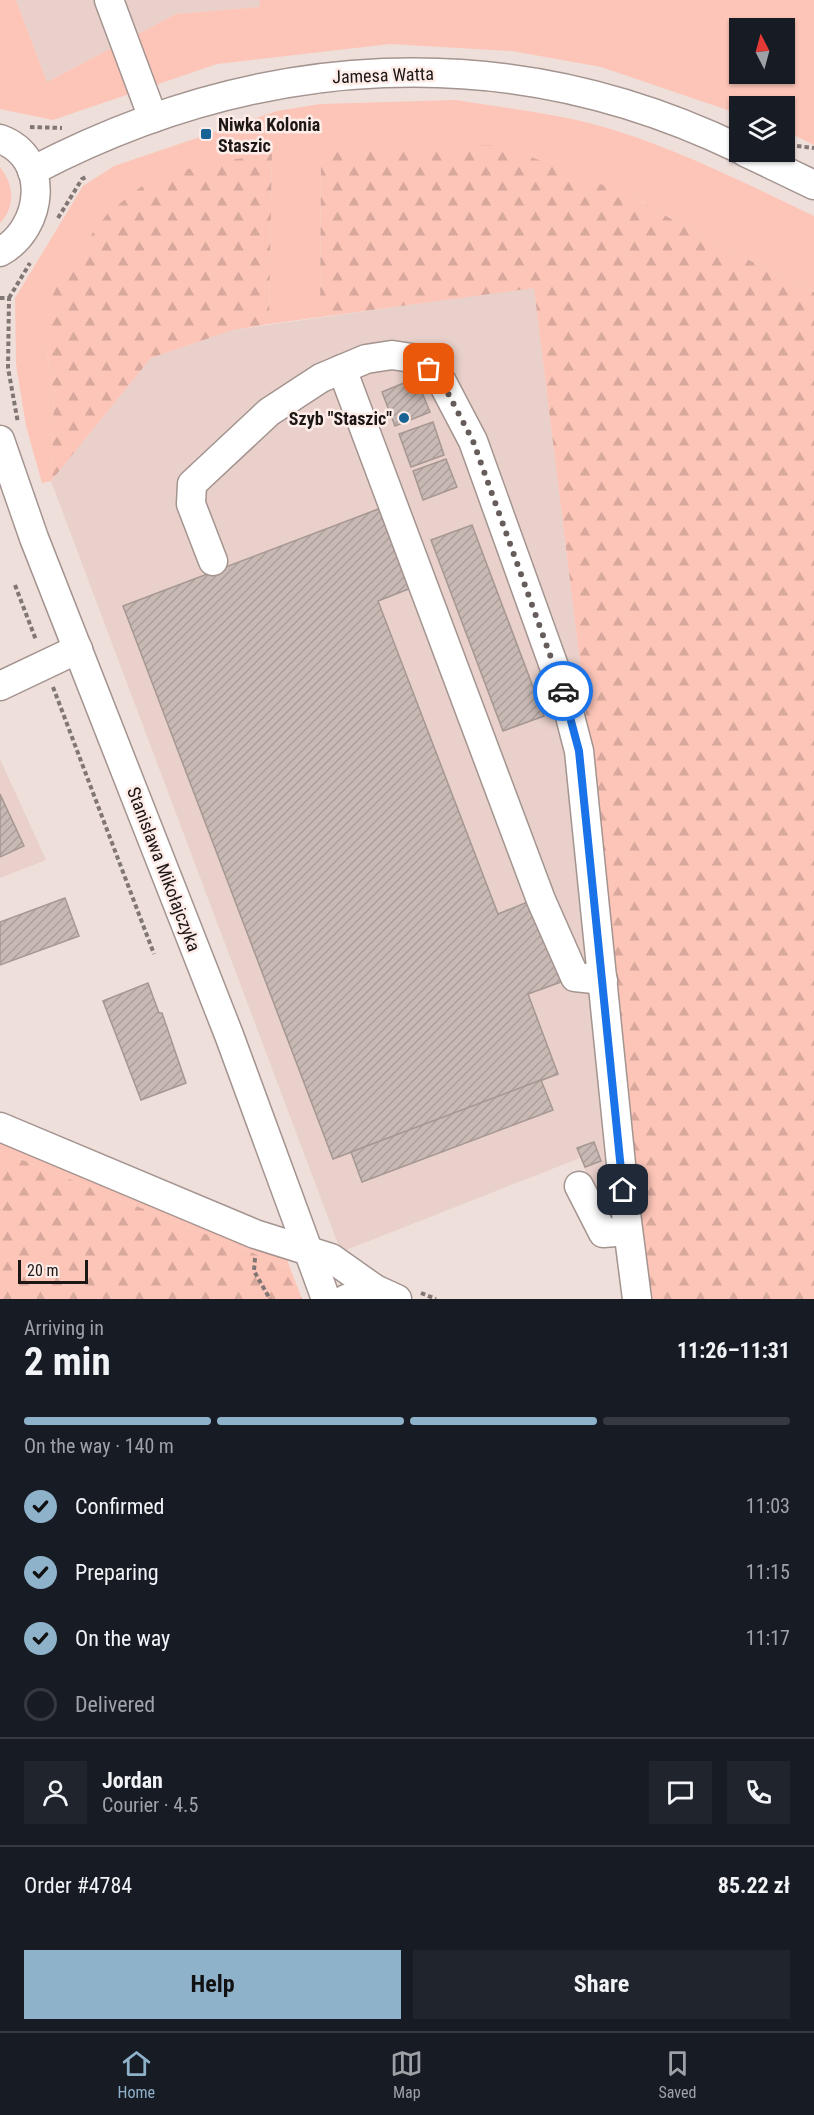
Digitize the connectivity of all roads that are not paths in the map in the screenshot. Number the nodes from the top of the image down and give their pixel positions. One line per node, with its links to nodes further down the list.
1 (109, 0): 2 (street)
2 (153, 117): 4 (street, Jamesa Watta); 6 (street, Jamesa Watta)
3 (0, 140): 6 (street)
4 (729, 144)
5 (767, 162): 7 (street)
6 (32, 171): 8 (street)
7 (814, 184)
8 (0, 252)
9 (342, 369): 11 (street); 14 (street); 14 (street)
10 (0, 440): 12 (street, Stanisława Mikołajczyka)
11 (213, 561)
12 (78, 649): 13 (street); 18 (street, Stanisława Mikołajczyka)
13 (0, 686)
14 (603, 980): 17 (street)
15 (0, 1127): 18 (street)
16 (579, 1186): 17 (street)
17 (628, 1230): 22 (street)
18 (308, 1252): 19 (street); 20 (street, Stanisława Mikołajczyka)
19 (386, 1294): 21 (street)
20 (326, 1299)
21 (346, 1299)
22 (638, 1299)

